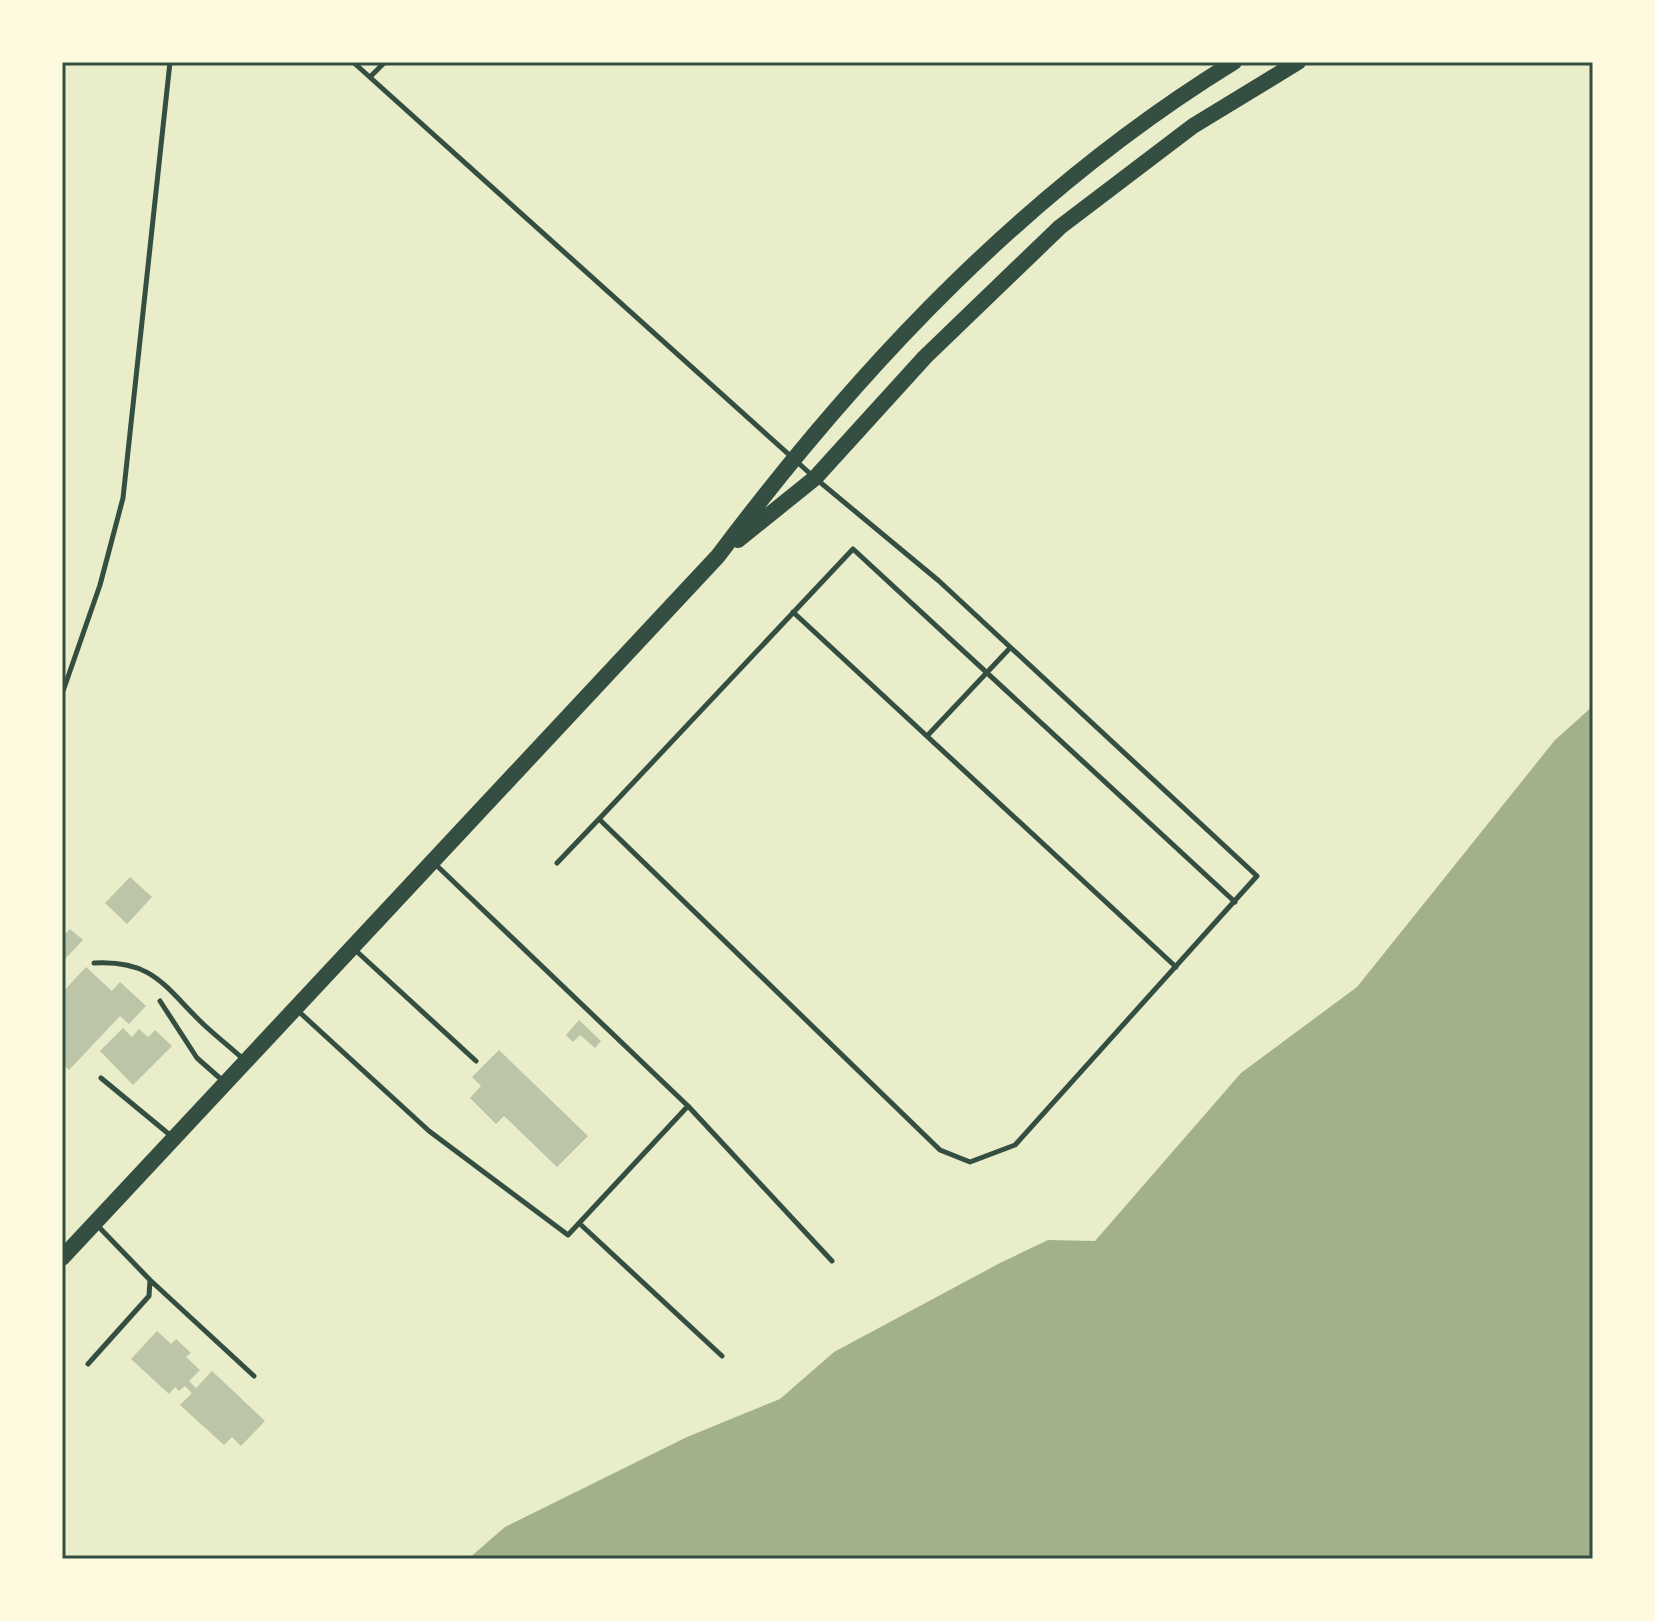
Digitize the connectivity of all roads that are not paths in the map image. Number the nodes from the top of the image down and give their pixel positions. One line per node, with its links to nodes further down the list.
1 (170, 62): 13 (lane)
2 (353, 62): 6 (lane)
3 (385, 62): 6 (lane)
4 (1234, 62): 7 (main road)
5 (1298, 62): 8 (main road)
6 (370, 77): 7 (lane)
7 (792, 457): 8 (lane); 9 (main road)
8 (815, 478): 9 (main road); 11 (lane)
9 (718, 556): 16 (main road)
10 (793, 612): 12 (lane); 14 (lane); 15 (lane)
11 (1010, 648): 12 (lane); 18 (lane)
12 (987, 673): 14 (lane); 18 (lane)
13 (62, 694)
14 (928, 735): 21 (lane)
15 (599, 819): 17 (lane); 21 (lane)
16 (433, 861): 19 (main road); 28 (lane)
17 (557, 863)
18 (1235, 902): 21 (lane)
19 (352, 948): 23 (main road); 25 (lane)
20 (94, 963): 24 (lane)
21 (1176, 967)
22 (160, 1001): 27 (lane)
23 (295, 1008): 24 (main road); 31 (lane)
24 (246, 1061): 27 (main road)
25 (476, 1061)
26 (101, 1078): 29 (lane)
27 (225, 1083): 29 (main road)
28 (688, 1106): 31 (lane); 33 (lane)
29 (174, 1139): 30 (main road)
30 (95, 1223): 32 (main road); 34 (lane)
31 (579, 1223): 35 (lane)
32 (62, 1258)
33 (832, 1261)
34 (150, 1280): 36 (lane); 37 (lane)
35 (722, 1356)
36 (88, 1364)
37 (254, 1376)

